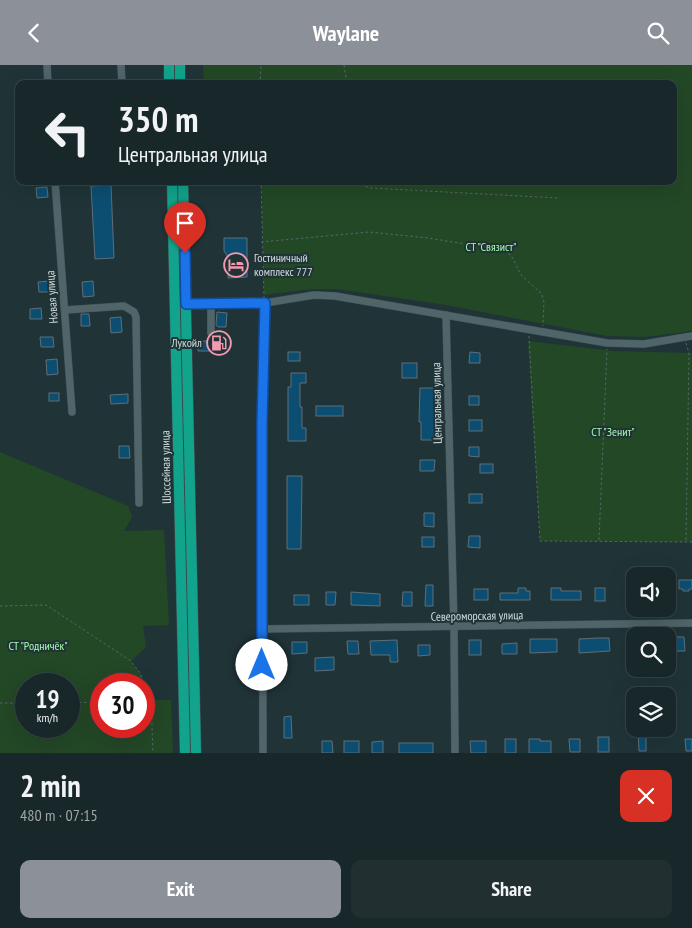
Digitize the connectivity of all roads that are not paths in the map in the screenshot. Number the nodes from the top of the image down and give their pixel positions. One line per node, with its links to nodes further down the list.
1 (47, 65): 5 (street)
2 (121, 65): 6 (street)
3 (169, 65): 7 (highway)
4 (180, 65): 8 (highway)
5 (48, 80)
6 (122, 80)
7 (169, 80)
8 (180, 80)
9 (55, 185): 15 (street, Новая улица)
10 (172, 185): 24 (highway, Шоссейная улица)
11 (183, 185): 14 (highway, Шоссейная улица)
12 (212, 303): 13 (street); 14 (street); 17 (street)
13 (265, 303): 16 (street); 23 (street)
14 (186, 304): 25 (highway, Шоссейная улица)
15 (64, 310): 19 (street, Новая улица); 20 (street)
16 (446, 315): 18 (street); 22 (street, Центральная улица)
17 (211, 333)
18 (692, 336)
19 (72, 412)
20 (138, 503)
21 (692, 623): 22 (street, Североморская улица)
22 (454, 627): 23 (street, Североморская улица); 27 (street, Центральная улица)
23 (262, 629): 26 (street)
24 (185, 753)
25 (196, 753)
26 (263, 753)
27 (455, 753)

